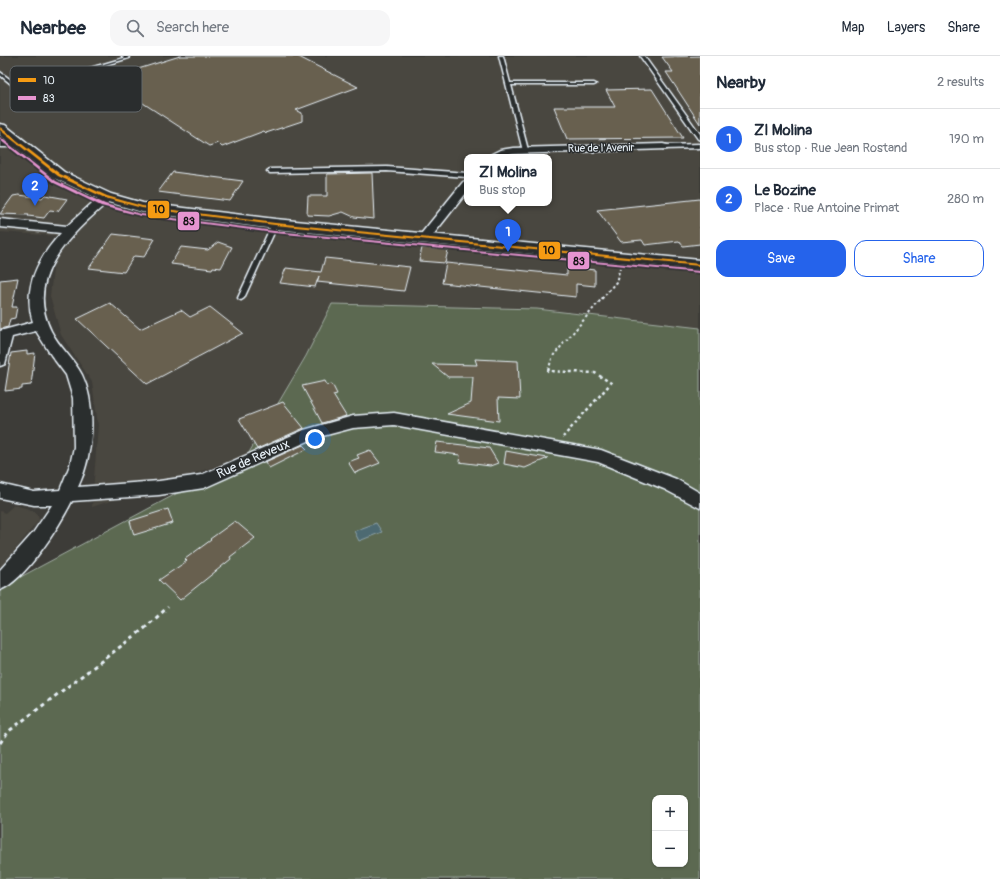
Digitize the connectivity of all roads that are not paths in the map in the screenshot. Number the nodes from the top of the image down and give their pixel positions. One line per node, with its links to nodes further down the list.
1 (501, 56): 7 (lane)
2 (642, 56): 10 (lane)
3 (127, 57): 4 (lane)
4 (98, 66)
5 (0, 73): 6 (lane)
6 (10, 81)
7 (508, 84): 8 (lane); 15 (lane)
8 (594, 84)
9 (0, 128): 12 (main road)
10 (700, 138)
11 (0, 144): 12 (street)
12 (20, 144): 20 (main road)
13 (700, 146): 14 (lane)
14 (663, 147): 15 (street, Rue de l'Avenir)
15 (525, 150): 16 (street, Rue de l'Avenir)
16 (499, 154)
17 (270, 171): 18 (lane)
18 (464, 175)
19 (464, 188): 24 (street)
20 (106, 197): 22 (main road); 23 (street)
21 (0, 223): 23 (street)
22 (275, 224): 24 (main road); 26 (lane)
23 (69, 230): 27 (street)
24 (424, 237): 25 (main road)
25 (695, 264)
26 (241, 298)
27 (40, 325): 28 (street); 31 (street)
28 (2, 334): 29 (street)
29 (0, 361)
30 (0, 491): 31 (street, Rue de Reveux)
31 (67, 495): 32 (street, Rue de Reveux); 33 (street)
32 (700, 501)
33 (0, 582)

